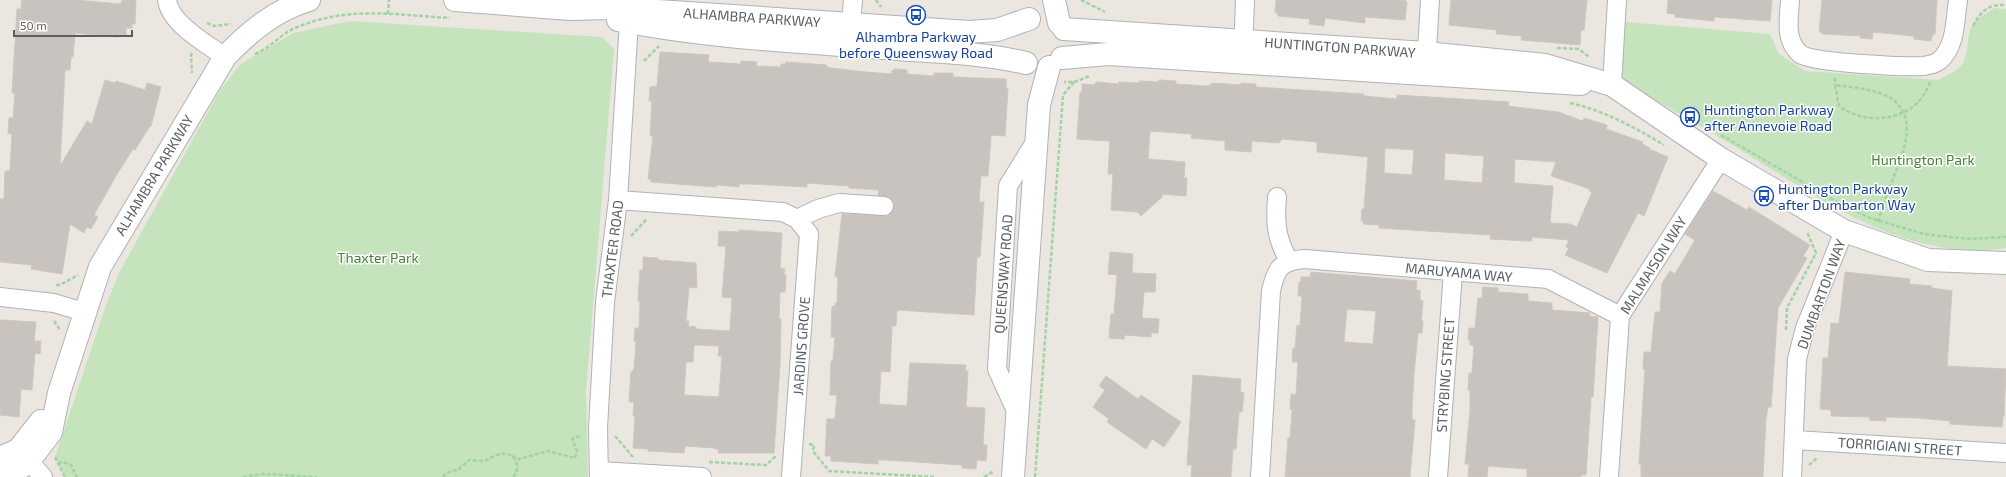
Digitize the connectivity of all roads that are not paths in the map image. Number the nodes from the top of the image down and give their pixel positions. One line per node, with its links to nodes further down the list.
1 (167, 0): 19 (street)
2 (309, 0): 19 (street, ALHAMBRA PARKWAY)
3 (853, 0): 16 (street)
4 (1054, 0): 17 (street)
5 (1245, 0): 18 (street)
6 (1430, 0): 22 (street)
7 (1617, 0): 23 (street)
8 (1790, 0): 9 (street)
9 (1958, 0)
10 (511, 2): 12 (street, ALHAMBRA PARKWAY); 13 (street, ALHAMBRA PARKWAY)
11 (674, 6): 13 (street, ALHAMBRA PARKWAY); 16 (street, ALHAMBRA PARKWAY)
12 (456, 10)
13 (580, 11): 15 (street, ALHAMBRA PARKWAY)
14 (1036, 12): 16 (street, ALHAMBRA PARKWAY); 17 (street); 21 (street)
15 (629, 22): 21 (street, ALHAMBRA PARKWAY); 26 (street, THAXTER ROAD)
16 (852, 23)
17 (1062, 26): 18 (street, HUNTINGTON PARKWAY); 21 (street)
18 (1243, 40): 20 (street); 22 (street, HUNTINGTON PARKWAY)
19 (225, 58): 34 (street, ALHAMBRA PARKWAY)
20 (1242, 62): 21 (street, HUNTINGTON PARKWAY); 22 (street, HUNTINGTON PARKWAY)
21 (1042, 63): 43 (street, QUEENSWAY ROAD)
22 (1426, 64): 23 (street, HUNTINGTON PARKWAY)
23 (1612, 86): 24 (street)
24 (1721, 158): 29 (street); 35 (street, MALMAISON WAY)
25 (1277, 197): 30 (street)
26 (618, 200): 28 (street); 42 (street, THAXTER ROAD)
27 (884, 206): 28 (street)
28 (797, 219): 45 (street, JARDINS GROVE)
29 (1844, 231): 31 (street); 37 (street, DUMBARTON WAY)
30 (1289, 261): 32 (street, MARUYAMA WAY); 46 (street)
31 (2006, 263)
32 (1453, 272): 35 (street, MARUYAMA WAY); 47 (street, STRYBING STREET)
33 (0, 297): 34 (street)
34 (84, 312): 36 (street, ALHAMBRA PARKWAY)
35 (1620, 316): 48 (street, MALMAISON WAY)
36 (59, 393): 39 (street, ALHAMBRA PARKWAY); 40 (street, ALHAMBRA PARKWAY)
37 (1795, 440): 38 (street, TORRIGIANI STREET); 49 (street, DUMBARTON WAY)
38 (2006, 453)
39 (0, 458)
40 (36, 469): 44 (street, ALHAMBRA PARKWAY)
41 (702, 469): 42 (street)
42 (599, 474)
43 (1004, 474)
44 (8, 477)
45 (791, 477)
46 (1260, 477)
47 (1438, 477)
48 (1609, 477)
49 (1792, 477)

